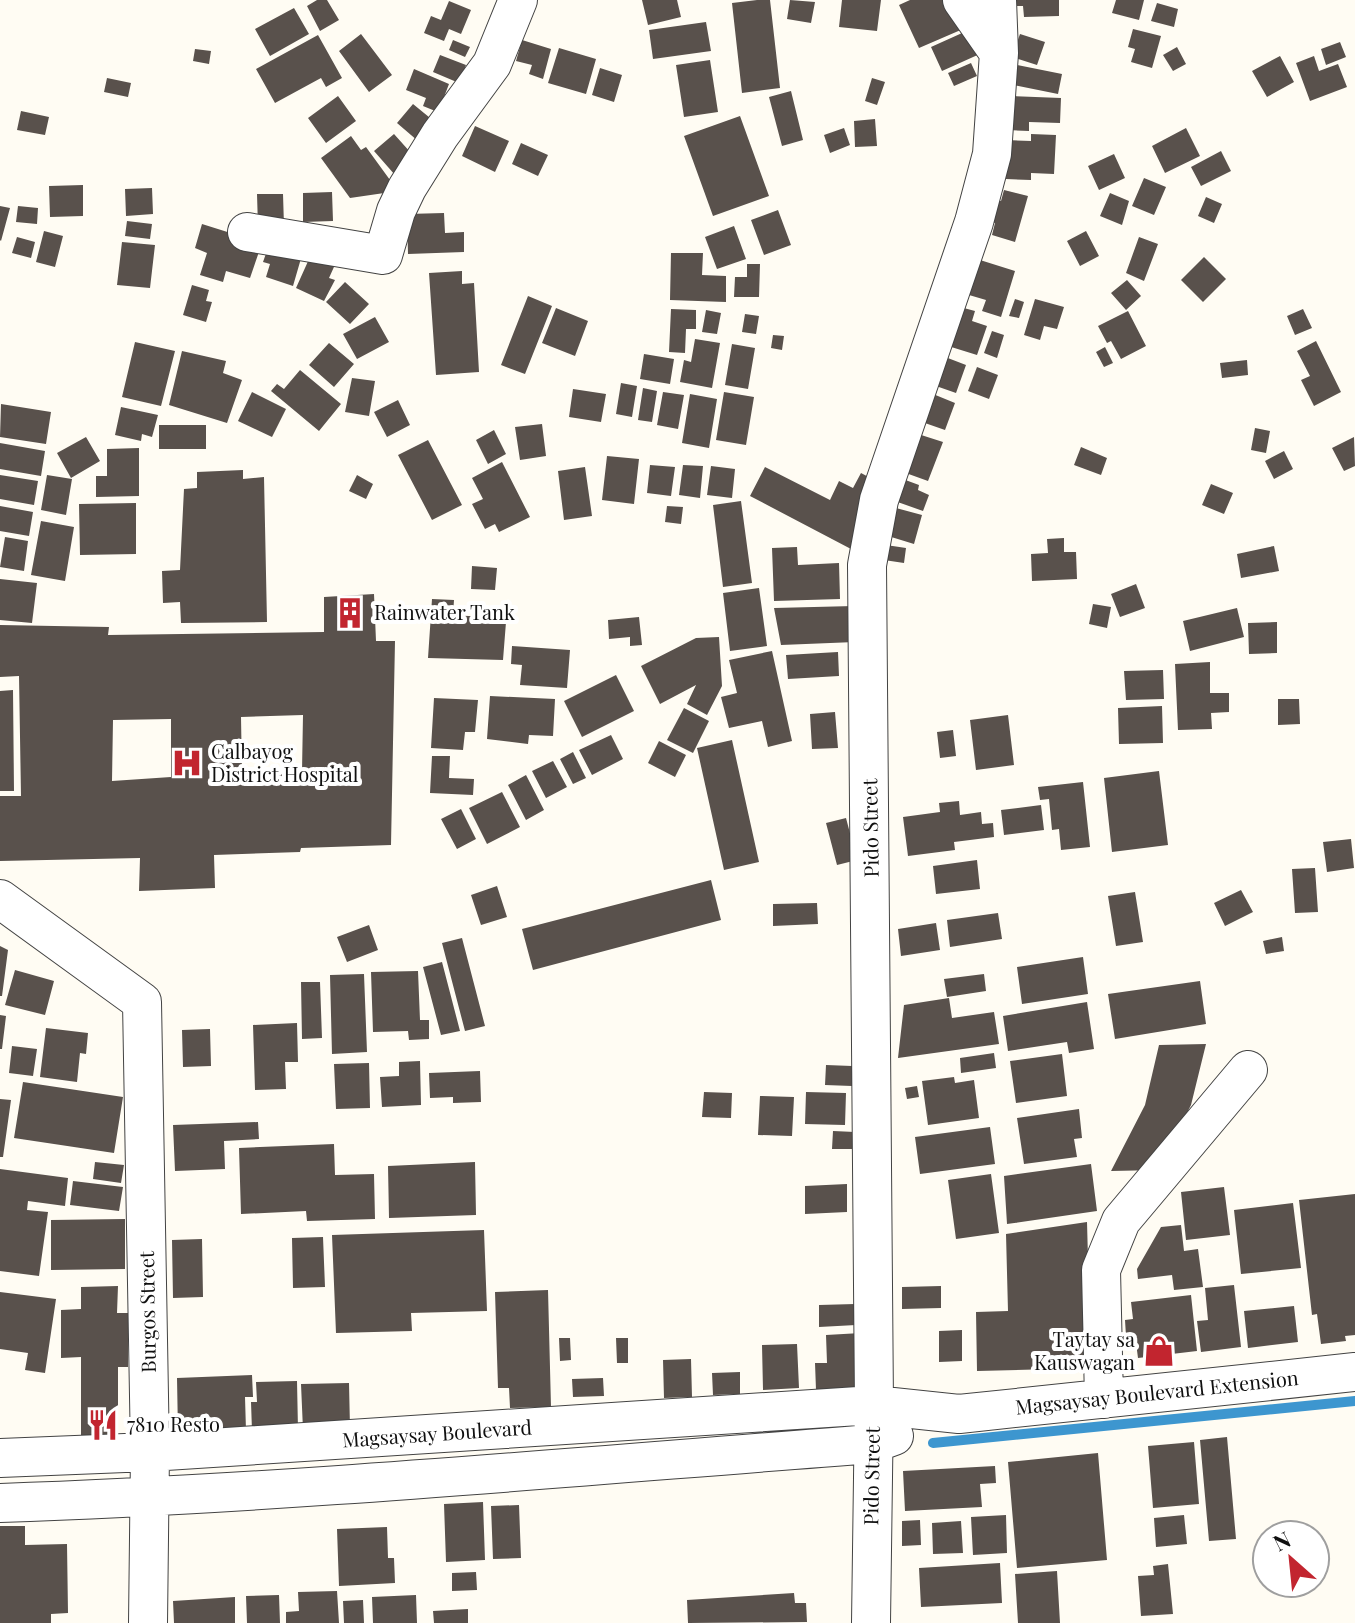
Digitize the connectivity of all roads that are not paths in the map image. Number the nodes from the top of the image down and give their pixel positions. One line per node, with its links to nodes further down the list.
1 (518, 0): 5 (street)
2 (962, 0): 4 (street)
3 (997, 0): 4 (street, Pido Street)
4 (999, 53): 10 (street, Pido Street)
5 (247, 232)
6 (0, 899): 14 (street, Burgos Street)
7 (1248, 1070): 9 (street)
8 (1355, 1372): 9 (street, Magsaysay Boulevard Extension)
9 (1104, 1399): 11 (street, Magsaysay Boulevard Extension)
10 (874, 1405): 11 (street, Magsaysay Boulevard Extension); 12 (street, Magsaysay Boulevard); 13 (street, Pido Street)
11 (959, 1414): 13 (street, Magsaysay Boulevard Extension)
12 (591, 1424): 14 (street, Magsaysay Boulevard); 16 (street)
13 (872, 1444): 16 (street); 20 (street, Pido Street)
14 (150, 1452): 15 (street, Magsaysay Boulevard); 17 (street, Burgos Street)
15 (0, 1458)
16 (594, 1465): 17 (street)
17 (149, 1498): 18 (street); 19 (street, Burgos Street)
18 (0, 1503)
19 (148, 1623)
20 (871, 1623)

